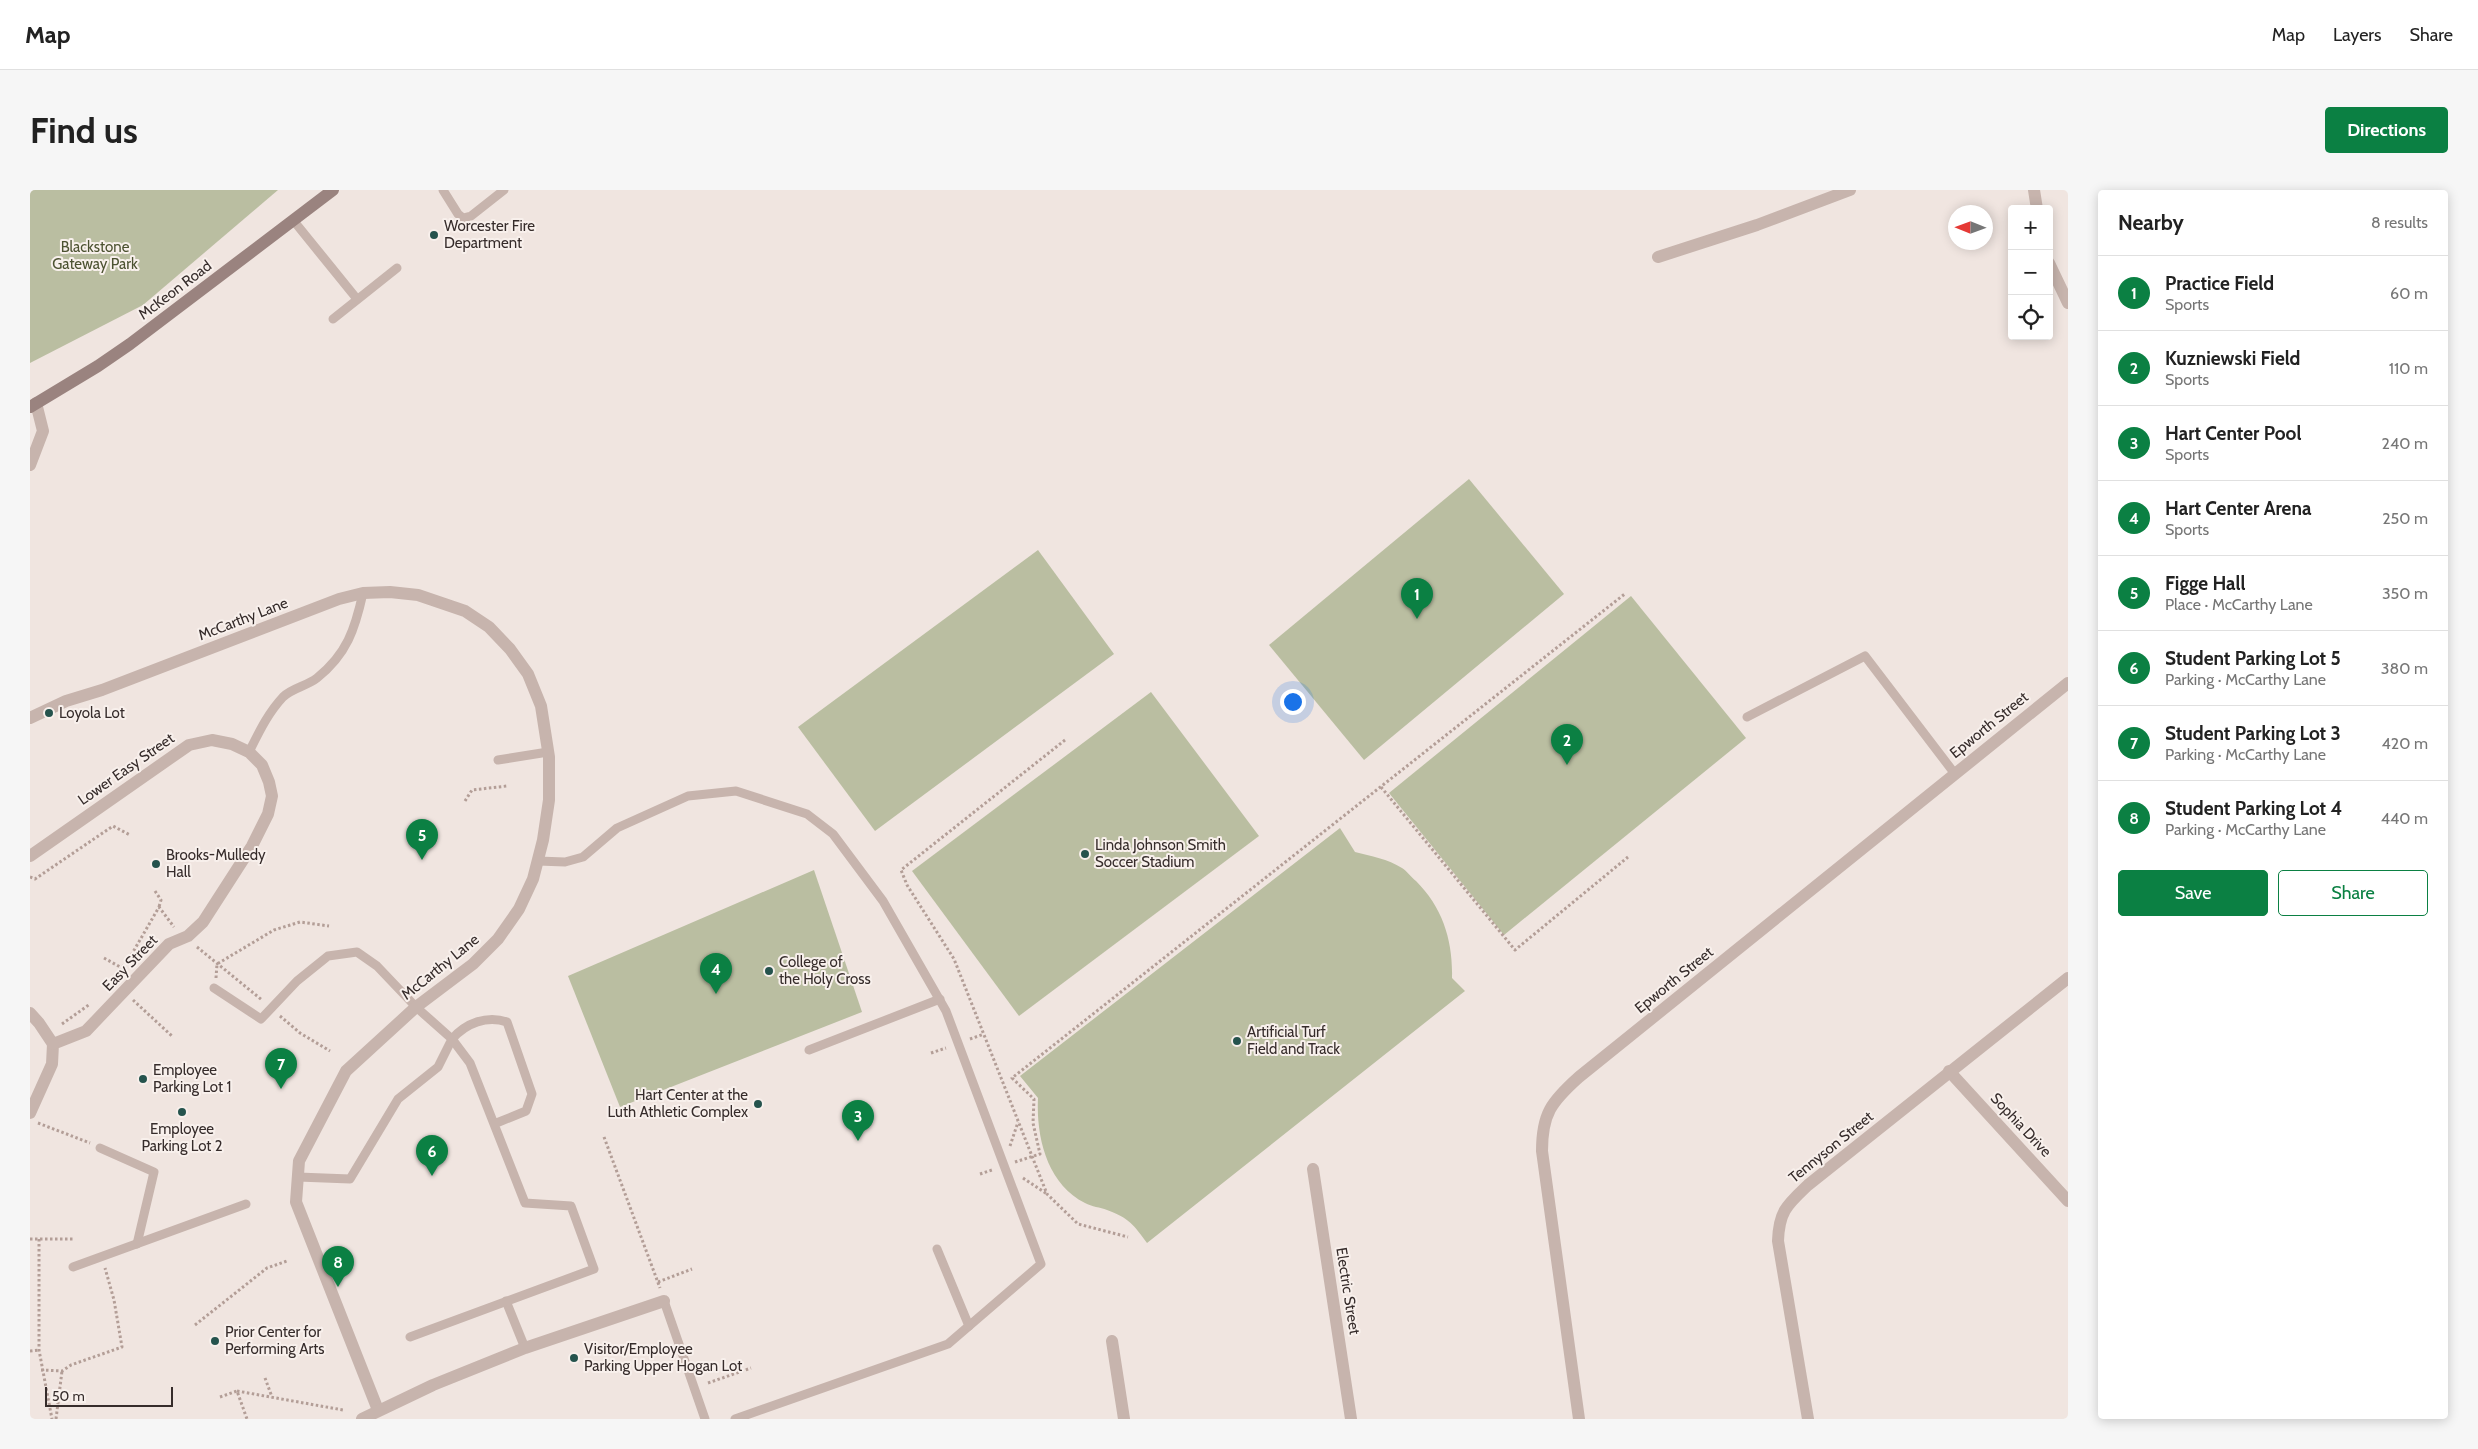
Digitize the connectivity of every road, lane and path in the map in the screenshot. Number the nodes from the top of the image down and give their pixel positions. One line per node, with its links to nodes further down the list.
1 (333, 190): 7 (main road, McKeon Road)
2 (443, 190): 3 (lane)
3 (504, 190)
4 (1850, 190): 8 (street)
5 (2034, 190): 6 (street)
6 (2036, 205)
7 (293, 220): 11 (lane); 14 (main road, McKeon Road)
8 (1658, 257)
9 (397, 268): 11 (lane)
10 (2053, 271): 12 (street)
11 (357, 299): 13 (lane)
12 (2068, 303)
13 (333, 319)
14 (33, 405): 15 (street)
15 (30, 465)
16 (363, 593): 20 (street, McCarthy Lane); 22 (lane); 23 (street, McCarthy Lane)
17 (1626, 593): 27 (path)
18 (2068, 683): 25 (street, Epworth Street)
19 (1747, 717): 25 (lane)
20 (30, 718)
21 (1065, 740): 51 (path)
22 (249, 752): 30 (street, Lower Easy Street); 37 (street, Easy Street)
23 (548, 752): 24 (lane); 32 (street, McCarthy Lane)
24 (498, 760)
25 (1955, 774): 111 (street, Epworth Street)
26 (507, 786): 28 (path)
27 (1381, 787): 31 (path); 66 (path)
28 (465, 801)
29 (130, 835): 33 (path)
30 (30, 856)
31 (1628, 857)
32 (538, 861): 46 (lane); 48 (street, McCarthy Lane)
33 (30, 877)
34 (155, 891): 35 (path)
35 (160, 907): 37 (path); 40 (path)
36 (329, 926): 39 (path)
37 (185, 937): 39 (path); 55 (street, Easy Street)
38 (104, 958): 40 (path)
39 (217, 964): 43 (path); 44 (path)
40 (122, 968): 42 (path)
41 (2068, 978): 60 (street, Tennyson Street)
42 (110, 982)
43 (214, 988): 48 (lane)
44 (256, 995)
45 (128, 996): 52 (path)
46 (940, 999): 57 (lane); 67 (lane)
47 (96, 1000): 55 (path)
48 (416, 1007): 53 (lane); 69 (street, McCarthy Lane)
49 (30, 1013): 55 (street)
50 (278, 1014): 58 (path)
51 (984, 1034): 54 (path); 66 (path)
52 (173, 1037)
53 (452, 1039): 62 (lane); 62 (lane); 69 (lane)
54 (966, 1041)
55 (53, 1044): 61 (street)
56 (946, 1048): 59 (path)
57 (809, 1050)
58 (330, 1051)
59 (931, 1053)
60 (1949, 1072): 71 (street, Sophia Drive); 112 (street, Tennyson Street)
61 (34, 1118): 64 (path)
62 (494, 1124): 85 (lane)
63 (604, 1137): 83 (path)
64 (91, 1143)
65 (100, 1148): 77 (lane)
66 (1031, 1157): 67 (path); 70 (path)
67 (1004, 1166): 70 (path); 87 (lane)
68 (1313, 1169): 110 (street, Electric Street)
69 (298, 1177): 102 (street, McCarthy Lane)
70 (1047, 1194): 73 (path)
71 (2068, 1201)
72 (246, 1204): 77 (lane)
73 (1128, 1237)
74 (30, 1239): 75 (path)
75 (39, 1239): 76 (path); 92 (path)
76 (74, 1239)
77 (137, 1244): 79 (lane)
78 (937, 1249): 87 (lane)
79 (101, 1257): 81 (lane); 95 (path)
80 (288, 1261): 86 (path)
81 (73, 1267)
82 (692, 1269): 83 (path)
83 (658, 1282): 84 (path)
84 (664, 1300): 90 (street); 107 (lane)
85 (506, 1301): 88 (lane); 90 (lane)
86 (195, 1325)
87 (968, 1326): 108 (lane)
88 (410, 1337)
89 (1112, 1341): 109 (street)
90 (525, 1348): 102 (street)
91 (30, 1350): 92 (path)
92 (39, 1350): 94 (path)
93 (751, 1368): 97 (path)
94 (41, 1370): 95 (path); 103 (path)
95 (62, 1370): 104 (path)
96 (265, 1378): 100 (path)
97 (708, 1383)
98 (238, 1391): 99 (path); 100 (path); 105 (path)
99 (220, 1396)
100 (272, 1397): 101 (path)
101 (343, 1410)
102 (379, 1414): 106 (street)
103 (52, 1419)
104 (56, 1419)
105 (247, 1419)
106 (362, 1419)
107 (705, 1419)
108 (735, 1419)
109 (1124, 1419)
110 (1351, 1419)
111 (1579, 1419)
112 (1808, 1419)

